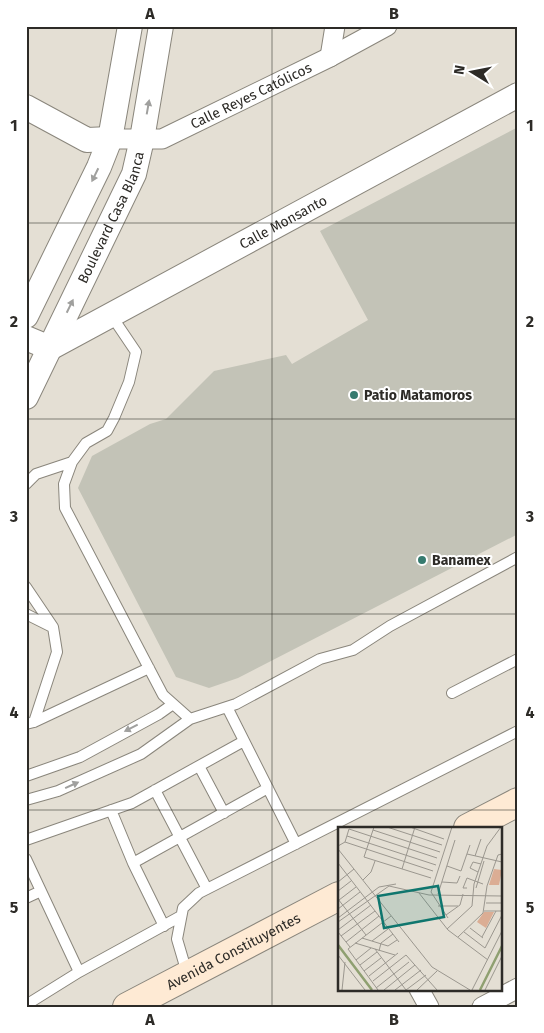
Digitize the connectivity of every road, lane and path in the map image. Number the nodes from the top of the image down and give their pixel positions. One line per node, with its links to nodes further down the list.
1 (130, 26): 8 (street)
2 (161, 26): 9 (street, Boulevard Casa Blanca, one-way to 2)
3 (335, 26): 5 (street)
4 (387, 26): 5 (street, Calle Reyes Católicos)
5 (330, 57): 9 (street, Calle Reyes Católicos)
6 (518, 95): 10 (street, Calle Monsanto)
7 (26, 107): 8 (street)
8 (110, 139): 9 (street, Calle Reyes Católicos); 11 (street, one-way to 11)
9 (142, 139): 13 (street, Boulevard Casa Blanca, one-way to 9)
10 (111, 315): 13 (street, Calle Monsanto); 15 (lane)
11 (26, 316)
12 (26, 338): 13 (street)
13 (50, 348): 14 (street, Boulevard Casa Blanca)
14 (26, 397)
15 (72, 462): 16 (lane); 22 (lane)
16 (26, 484)
17 (518, 557): 25 (lane)
18 (26, 587): 20 (lane)
19 (26, 614): 20 (lane)
20 (53, 627): 27 (lane)
21 (518, 659): 23 (lane)
22 (149, 668): 24 (lane); 27 (lane)
23 (452, 693)
24 (173, 704): 26 (lane); 31 (lane, one-way to 31)
25 (227, 707): 26 (lane); 29 (lane)
26 (190, 719): 34 (lane, one-way to 26)
27 (30, 723)
28 (518, 731): 41 (lane)
29 (244, 741): 30 (lane); 32 (lane)
30 (199, 766): 33 (lane); 37 (lane)
31 (26, 776)
32 (268, 788): 37 (lane); 41 (lane)
33 (155, 790): 36 (lane); 39 (lane)
34 (26, 800)
35 (518, 802): 38 (main road)
36 (111, 810): 40 (lane); 43 (lane)
37 (224, 812): 39 (lane)
38 (470, 827)
39 (180, 837): 43 (lane); 44 (lane)
40 (26, 840)
41 (296, 844): 44 (lane)
42 (26, 859): 45 (lane)
43 (133, 863): 49 (lane)
44 (207, 888): 48 (lane)
45 (41, 891): 47 (lane); 50 (lane)
46 (338, 897): 51 (main road, Avenida Constituyentes)
47 (26, 898)
48 (181, 916): 49 (lane); 51 (lane)
49 (164, 926): 50 (lane)
50 (79, 972): 54 (lane)
51 (188, 974): 55 (main road, Avenida Constituyentes)
52 (518, 988): 57 (street)
53 (420, 990): 56 (street)
54 (26, 1005)
55 (127, 1007)
56 (429, 1007)
57 (482, 1007)

